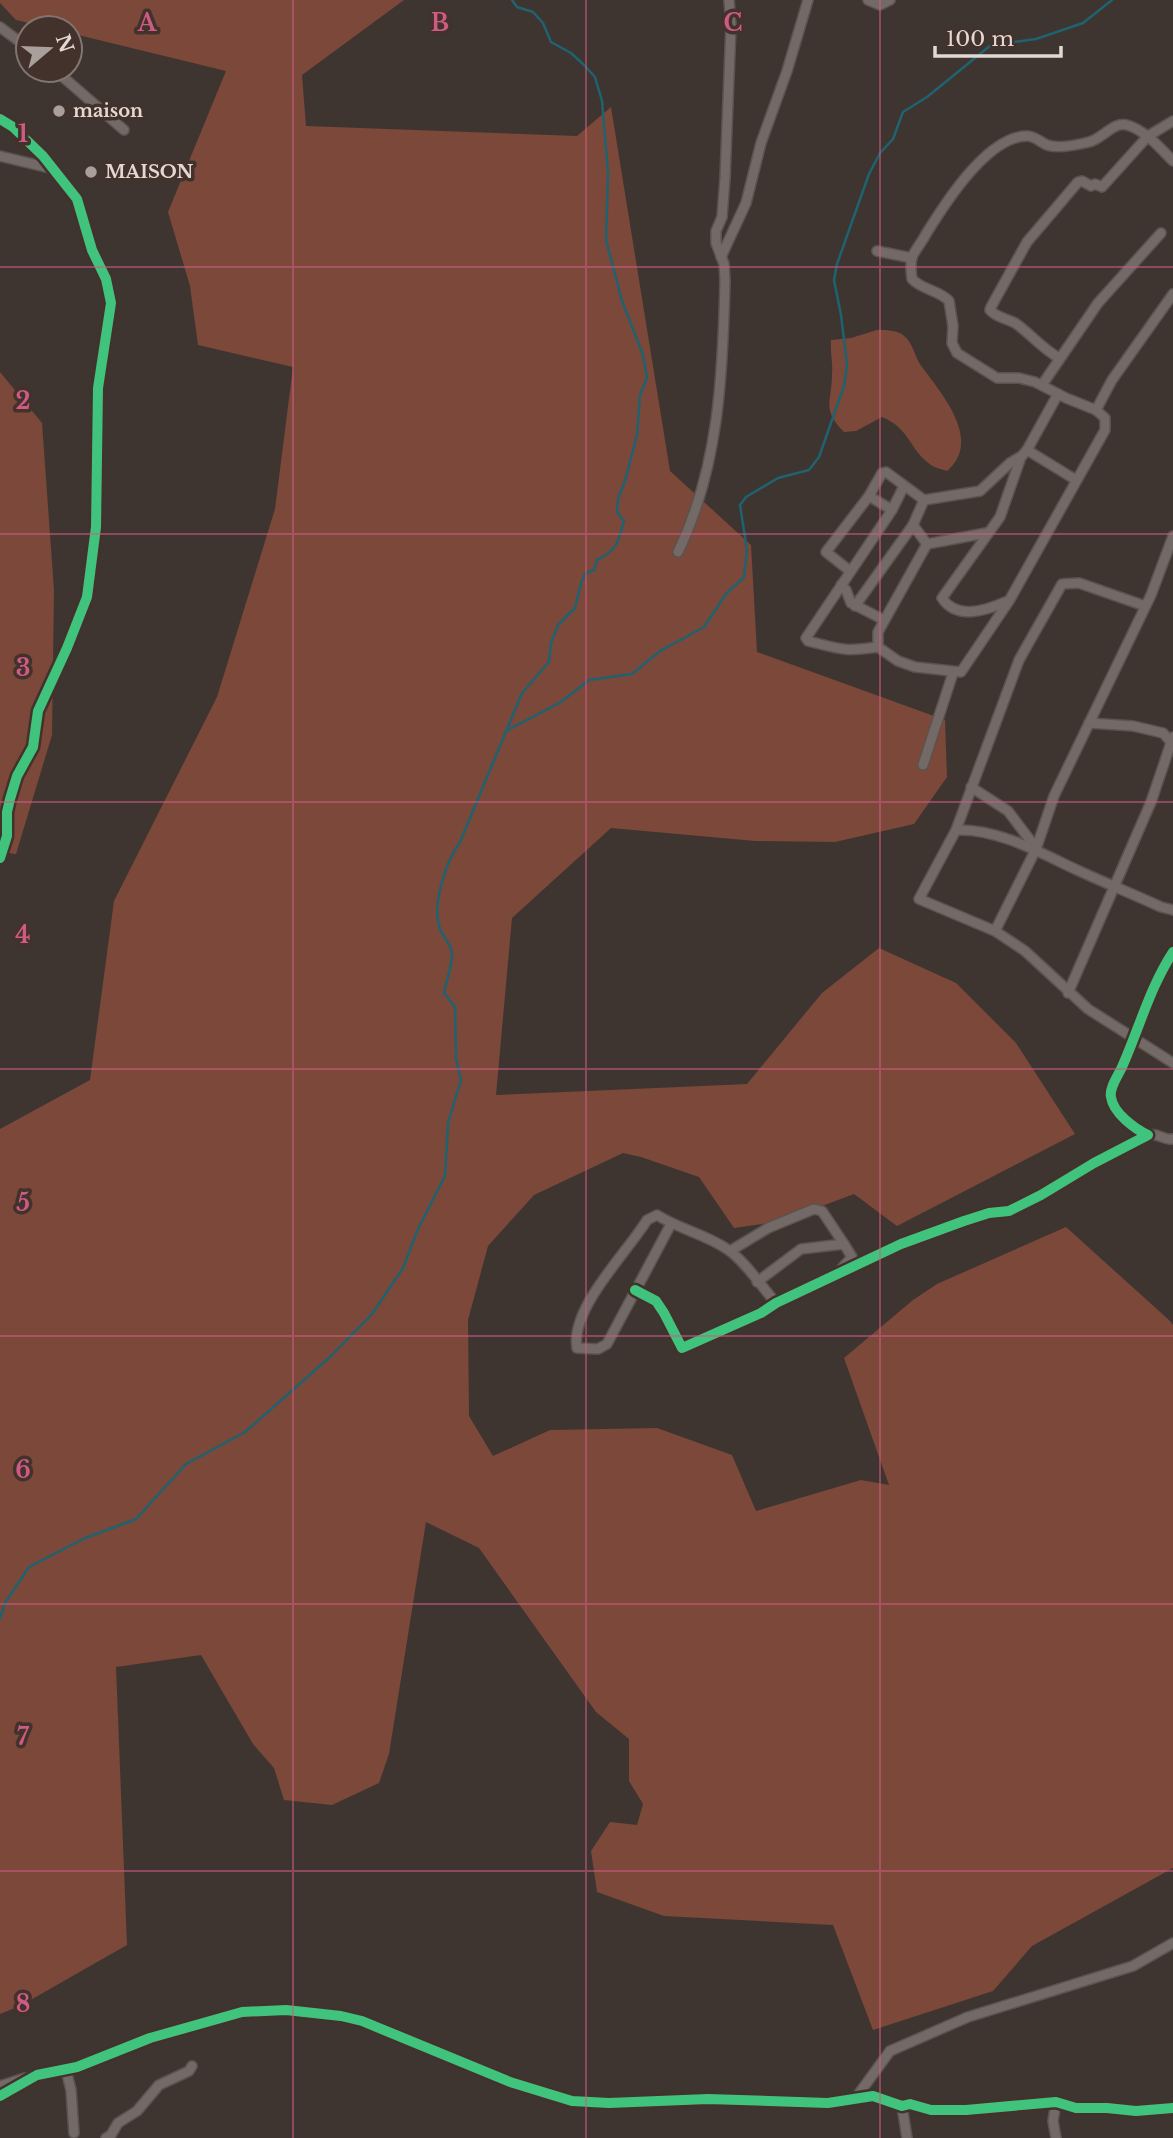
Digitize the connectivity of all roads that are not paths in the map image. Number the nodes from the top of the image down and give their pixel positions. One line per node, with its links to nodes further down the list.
1 (729, 0): 17 (street)
2 (808, 0): 17 (street)
3 (868, 0): 4 (street)
4 (890, 0)
5 (71, 84): 9 (street)
6 (0, 119): 8 (street)
7 (1173, 121): 11 (street)
8 (13, 127): 10 (street); 14 (street)
9 (124, 130)
10 (1, 133)
11 (1148, 136): 13 (street); 18 (street); 20 (street)
12 (0, 156): 14 (street)
13 (1173, 161)
14 (54, 169): 49 (street)
15 (1161, 233): 20 (street)
16 (877, 251): 18 (street)
17 (721, 257): 34 (street)
18 (912, 258): 21 (street)
19 (1173, 294): 23 (street)
20 (1059, 358): 21 (street)
21 (1042, 385): 22 (street)
22 (1058, 394): 23 (street); 24 (street)
23 (1096, 410): 25 (street)
24 (1024, 453): 25 (street); 28 (street); 31 (street)
25 (1076, 480): 37 (street)
26 (904, 486): 27 (street); 28 (street); 29 (street)
27 (869, 496): 29 (street); 35 (street)
28 (924, 500): 30 (street)
29 (892, 510): 35 (street)
30 (913, 526): 33 (street); 38 (street)
31 (986, 533): 33 (street); 37 (street)
32 (1173, 537): 39 (street)
33 (927, 544): 40 (street)
34 (678, 552)
35 (850, 571): 36 (street)
36 (841, 585): 38 (street); 41 (street)
37 (1009, 601): 42 (street)
38 (855, 606): 40 (street)
39 (1145, 606): 43 (street); 46 (street)
40 (884, 620): 41 (street)
41 (878, 647): 42 (street)
42 (953, 673): 45 (street)
43 (1089, 723): 44 (street); 48 (street)
44 (1172, 739): 50 (street)
45 (923, 765)
46 (971, 786): 47 (street); 48 (street)
47 (956, 830): 48 (street); 52 (street)
48 (1036, 848): 50 (street); 52 (street)
49 (0, 858)
50 (1114, 886): 51 (street); 54 (street)
51 (1173, 910)
52 (995, 931): 54 (street)
53 (1173, 952): 55 (street)
54 (1068, 993): 55 (street)
55 (1135, 1039): 56 (street); 57 (street)
56 (1173, 1063)
57 (1148, 1135): 58 (street); 62 (street)
58 (1173, 1139)
59 (671, 1224): 61 (street); 64 (street); 64 (street)
60 (844, 1244): 61 (street); 62 (street); 63 (street)
61 (730, 1251): 63 (street)
62 (838, 1272): 65 (street)
63 (757, 1282): 65 (street)
64 (635, 1290): 65 (street)
65 (776, 1303)
66 (1173, 1943): 72 (street)
67 (192, 2066): 77 (street)
68 (66, 2070): 69 (street); 72 (street); 76 (street)
69 (37, 2075): 70 (street); 71 (street)
70 (0, 2086)
71 (0, 2096)
72 (855, 2099): 74 (street)
73 (1056, 2102): 74 (street); 75 (street); 79 (street)
74 (902, 2106): 78 (street)
75 (1173, 2108)
76 (74, 2133)
77 (106, 2138)
78 (907, 2138)
79 (1056, 2138)

